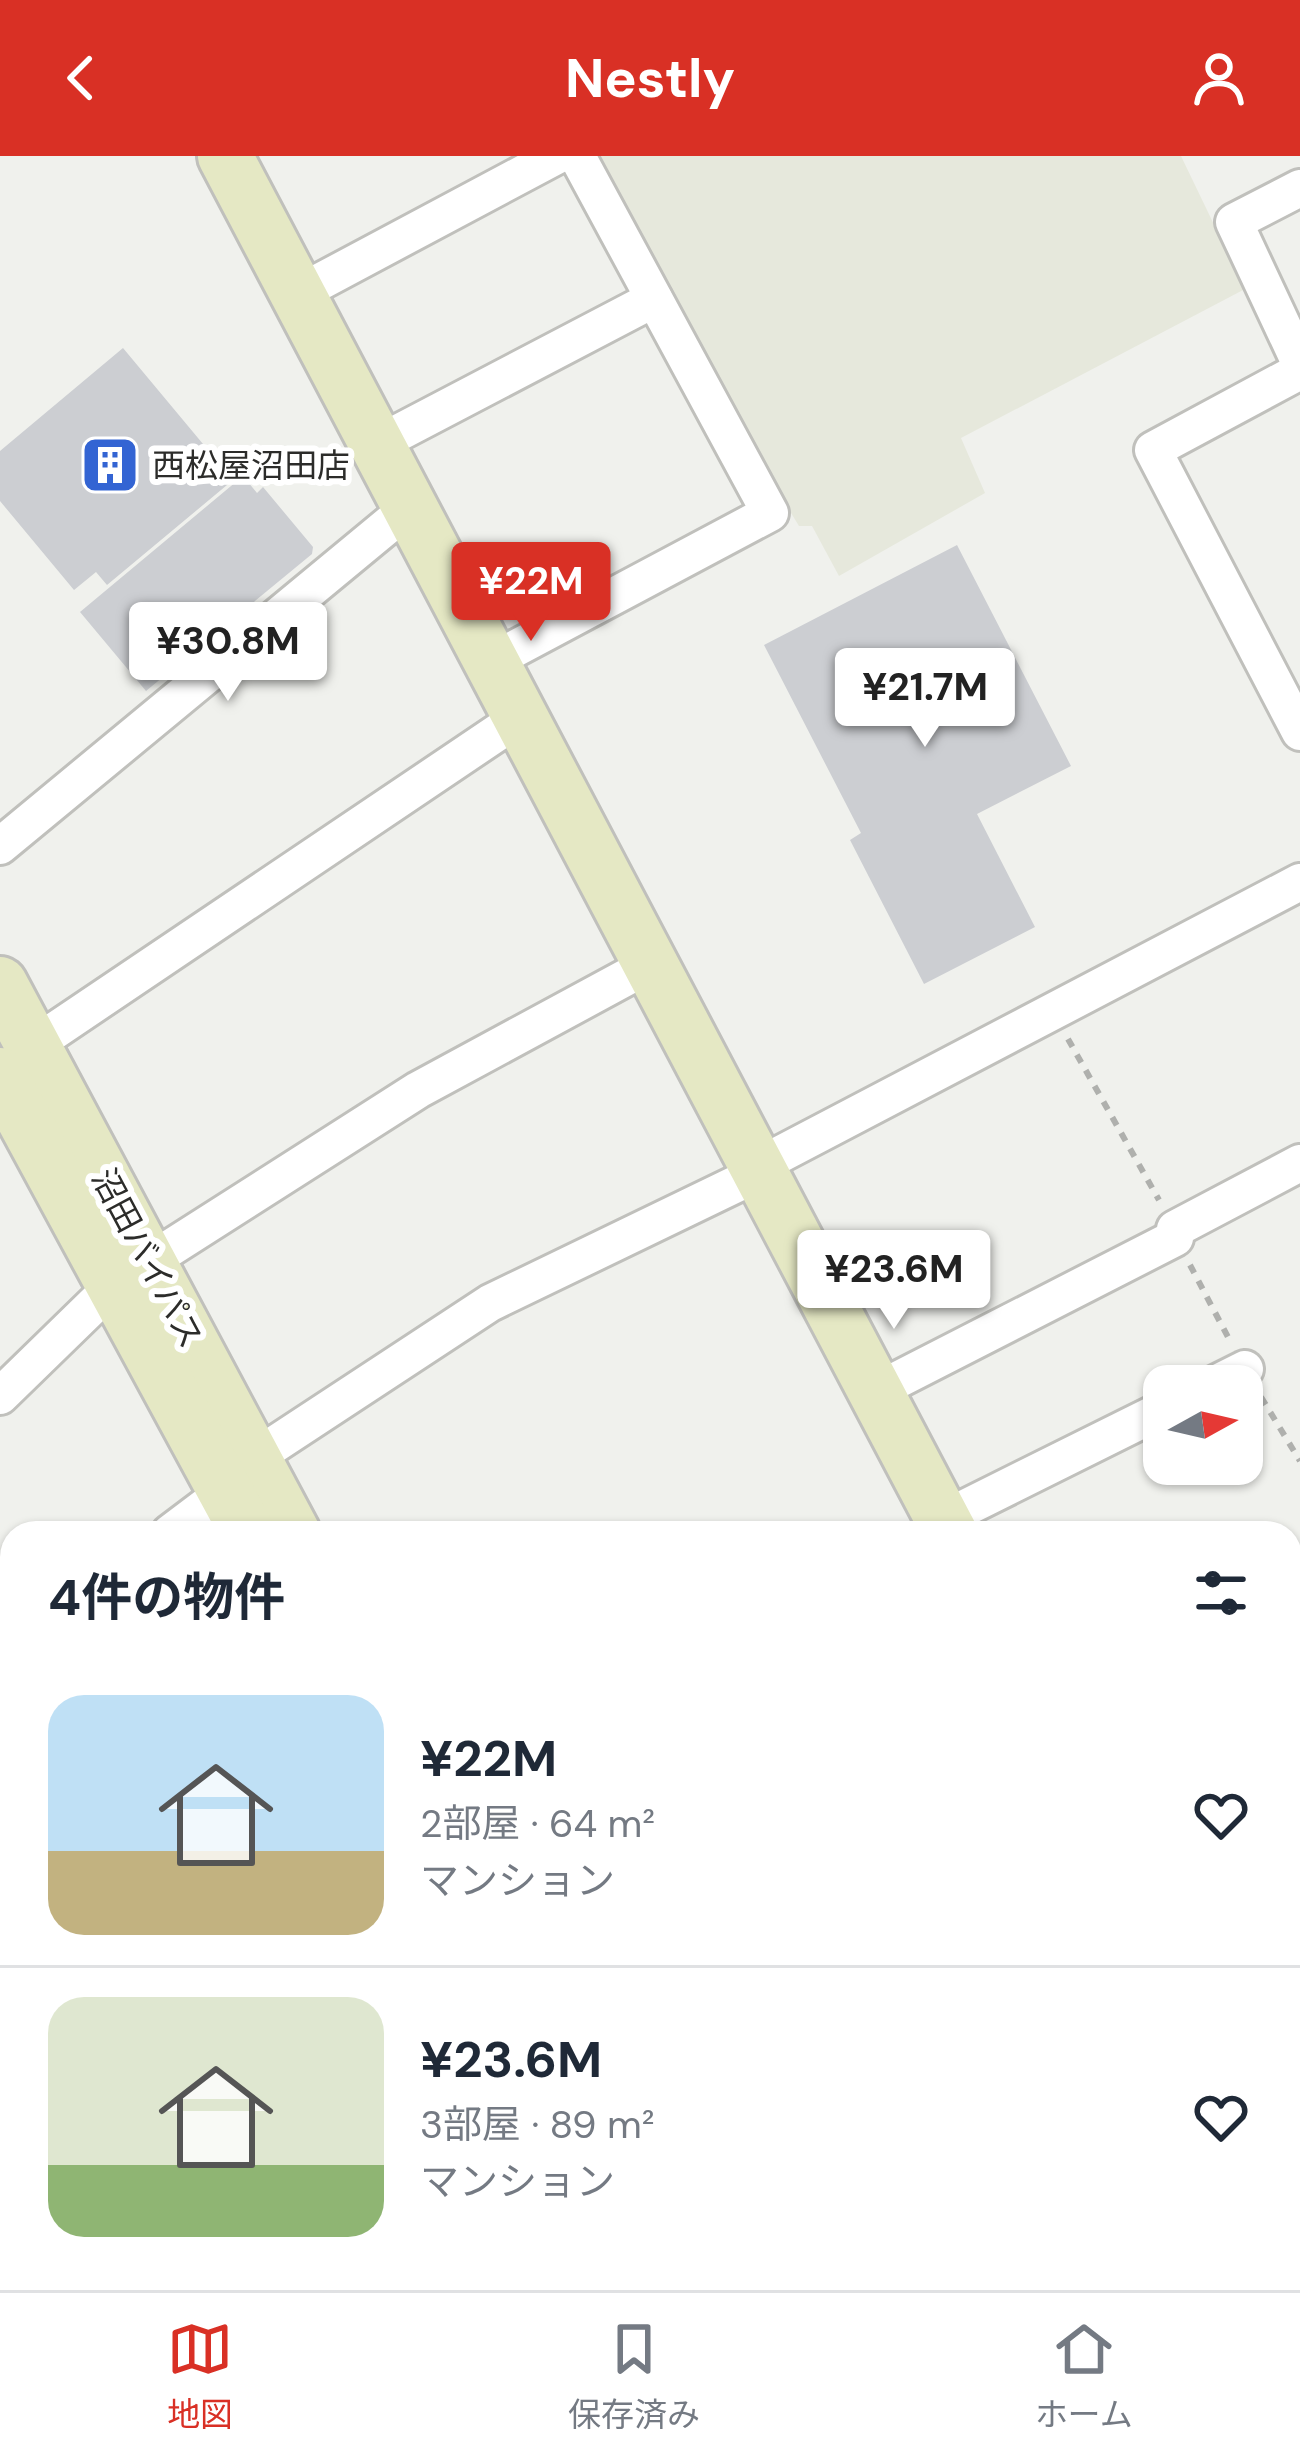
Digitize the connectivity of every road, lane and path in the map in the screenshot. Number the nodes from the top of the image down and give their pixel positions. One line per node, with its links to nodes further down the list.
1 (225, 156): 5 (street)
2 (556, 156): 5 (street)
3 (577, 156): 6 (street)
4 (1300, 188): 7 (street)
5 (297, 294): 8 (street)
6 (654, 299): 8 (street); 10 (street)
7 (1300, 367): 12 (street)
8 (377, 444): 9 (street)
9 (410, 507): 10 (street); 13 (street)
10 (490, 662): 11 (street)
11 (519, 718): 15 (street); 17 (street)
12 (1300, 732)
13 (0, 846)
14 (1300, 882): 19 (street)
15 (649, 965): 19 (street); 20 (street)
16 (0, 984): 17 (street, 沼田バイパス)
17 (11, 1076): 20 (street, 沼田バイパス)
18 (1300, 1162): 21 (street)
19 (758, 1170): 21 (street); 24 (street)
20 (131, 1274): 22 (street); 24 (street, 沼田バイパス)
21 (874, 1392): 27 (street)
22 (0, 1396)
23 (1143, 1420): 28 (street)
24 (243, 1494): 25 (street); 26 (street, 沼田バイパス)
25 (192, 1521)
26 (278, 1521)
27 (943, 1521)
28 (955, 1521)

